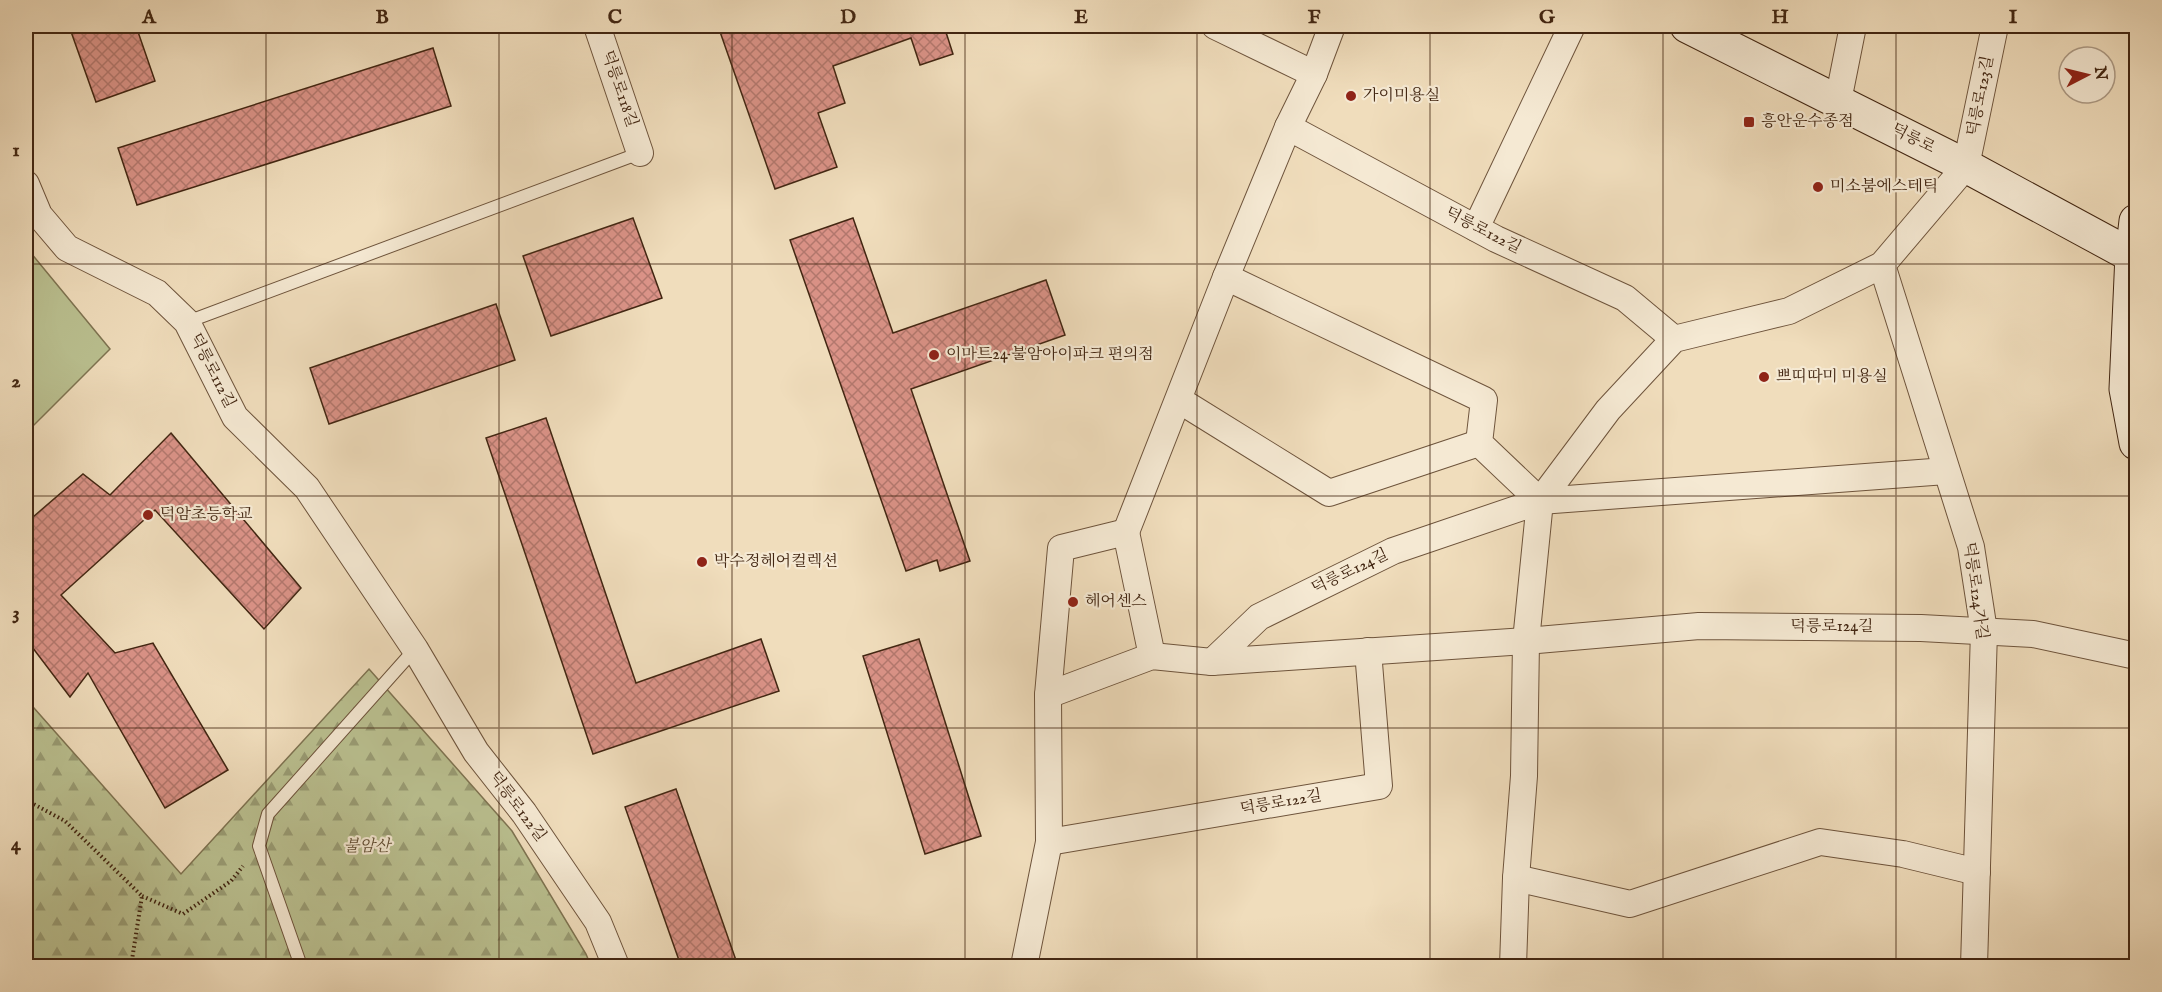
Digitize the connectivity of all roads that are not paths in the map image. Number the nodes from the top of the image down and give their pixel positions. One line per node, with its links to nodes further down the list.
1 (597, 26): 11 (street, 덕릉로118길)
2 (1215, 26): 8 (street)
3 (1332, 26): 8 (street)
4 (1572, 26): 15 (street)
5 (1687, 26): 9 (main road, 덕릉로)
6 (1853, 26): 9 (street)
7 (1995, 26): 12 (street, 덕릉로123길)
8 (1314, 74): 10 (street)
9 (1838, 101): 12 (main road, 덕릉로)
10 (1288, 127): 15 (street, 덕릉로122길); 18 (street)
11 (640, 153): 19 (lane)
12 (1966, 166): 16 (main road, 덕릉로); 17 (street)
13 (26, 184): 19 (street, 덕릉로112길)
14 (2136, 221): 16 (main road)
15 (1476, 228): 20 (street, 덕릉로122길)
16 (2134, 257): 23 (main road)
17 (1882, 265): 20 (street); 24 (street, 덕릉로124가길)
18 (1226, 278): 21 (street); 22 (street)
19 (187, 321): 29 (street, 덕릉로112길)
20 (1674, 339): 25 (street)
21 (1179, 400): 22 (street); 26 (street)
22 (1479, 443): 25 (street)
23 (2136, 443)
24 (1946, 471): 25 (street, 덕릉로124길); 27 (street, 덕릉로124가길)
25 (1540, 501): 28 (street); 33 (street, 덕릉로124길)
26 (1126, 532): 31 (street); 34 (street)
27 (1984, 632): 28 (street, 덕릉로124길); 32 (street, 덕릉로124길); 36 (street, 덕릉로124가길)
28 (1526, 641): 30 (street, 덕릉로124길); 37 (street)
29 (414, 649): 38 (lane); 39 (street, 덕릉로122길)
30 (1368, 651): 33 (street, 덕릉로124길); 35 (street, 덕릉로122길)
31 (1152, 656): 33 (street, 덕릉로124길); 34 (street)
32 (2136, 656)
33 (1212, 662)
34 (1048, 695): 35 (street)
35 (1049, 842): 40 (street)
36 (1977, 872): 37 (street); 42 (street, 덕릉로124가길)
37 (1516, 878): 41 (street)
38 (301, 966)
39 (616, 966)
40 (1024, 966)
41 (1513, 966)
42 (1974, 966)

